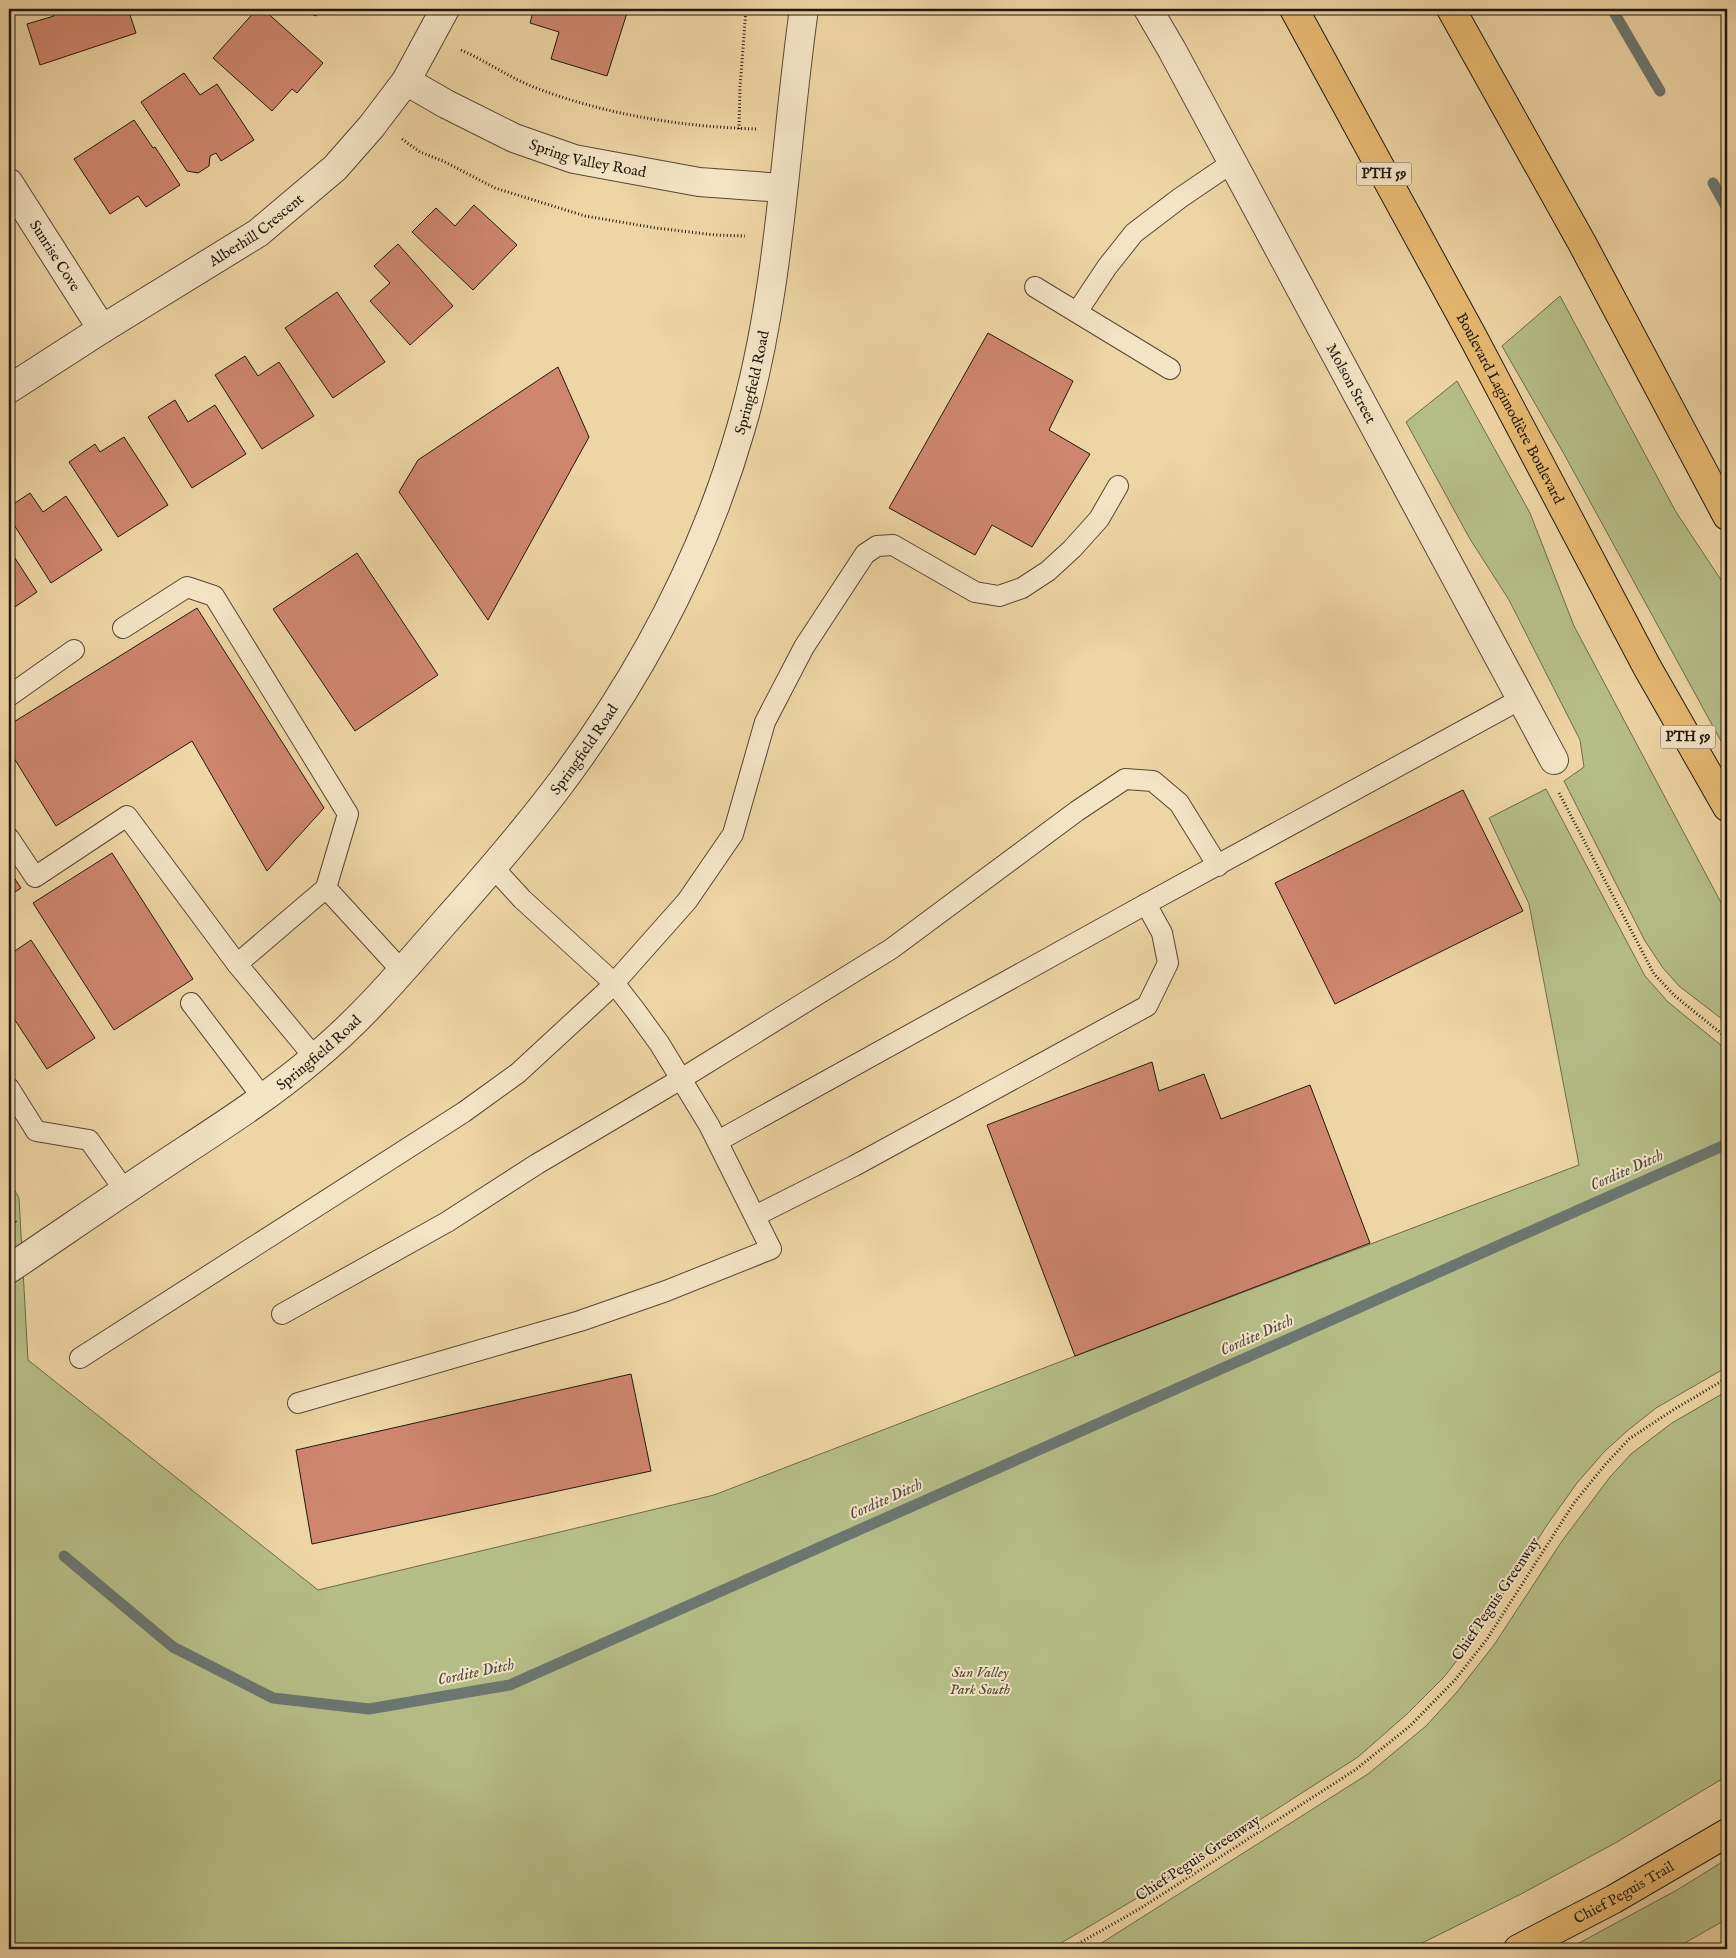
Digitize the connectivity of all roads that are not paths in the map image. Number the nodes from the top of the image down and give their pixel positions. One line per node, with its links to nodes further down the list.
1 (445, 9): 6 (street, Alberhill Crescent)
2 (804, 9): 9 (street, Springfield Road)
3 (1148, 9): 7 (street, Molson Street)
4 (1294, 9): 22 (main road, Boulevard Lagimodière Boulevard / PTH 59)
5 (1451, 9): 16 (main road)
6 (406, 81): 9 (street, Spring Valley Road); 12 (street, Alberhill Crescent)
7 (1233, 162): 11 (lane); 20 (street, Molson Street)
8 (9, 183): 12 (street, Sunrise Cove)
9 (783, 188): 25 (street, Springfield Road)
10 (1035, 287): 11 (lane)
11 (1077, 312): 13 (lane)
12 (102, 329): 14 (street, Alberhill Crescent)
13 (1170, 369)
14 (9, 389)
15 (1118, 486): 30 (lane)
16 (1727, 516)
17 (123, 628): 26 (lane)
18 (74, 650): 19 (lane)
19 (9, 696)
20 (1521, 699): 21 (street, Molson Street); 24 (lane)
21 (1554, 760)
22 (1727, 807)
23 (9, 838): 28 (lane)
24 (1218, 866): 27 (lane); 33 (lane)
25 (493, 868): 29 (street, Springfield Road); 30 (lane)
26 (326, 888): 28 (lane); 29 (lane)
27 (1146, 904): 36 (lane); 38 (lane)
28 (237, 964): 32 (lane)
29 (402, 971): 32 (street, Springfield Road)
30 (614, 983): 33 (lane); 41 (lane)
31 (191, 1003): 35 (lane)
32 (315, 1058): 35 (street, Springfield Road)
33 (682, 1079): 36 (lane); 40 (lane)
34 (9, 1088): 37 (lane)
35 (263, 1098): 37 (street, Springfield Road)
36 (718, 1142): 38 (lane)
37 (125, 1191): 39 (street, Springfield Road)
38 (755, 1216): 42 (lane)
39 (9, 1268)
40 (282, 1314)
41 (80, 1358)
42 (298, 1403)
43 (1727, 1833): 44 (main road, Chief Peguis Trail)
44 (1518, 1949)

